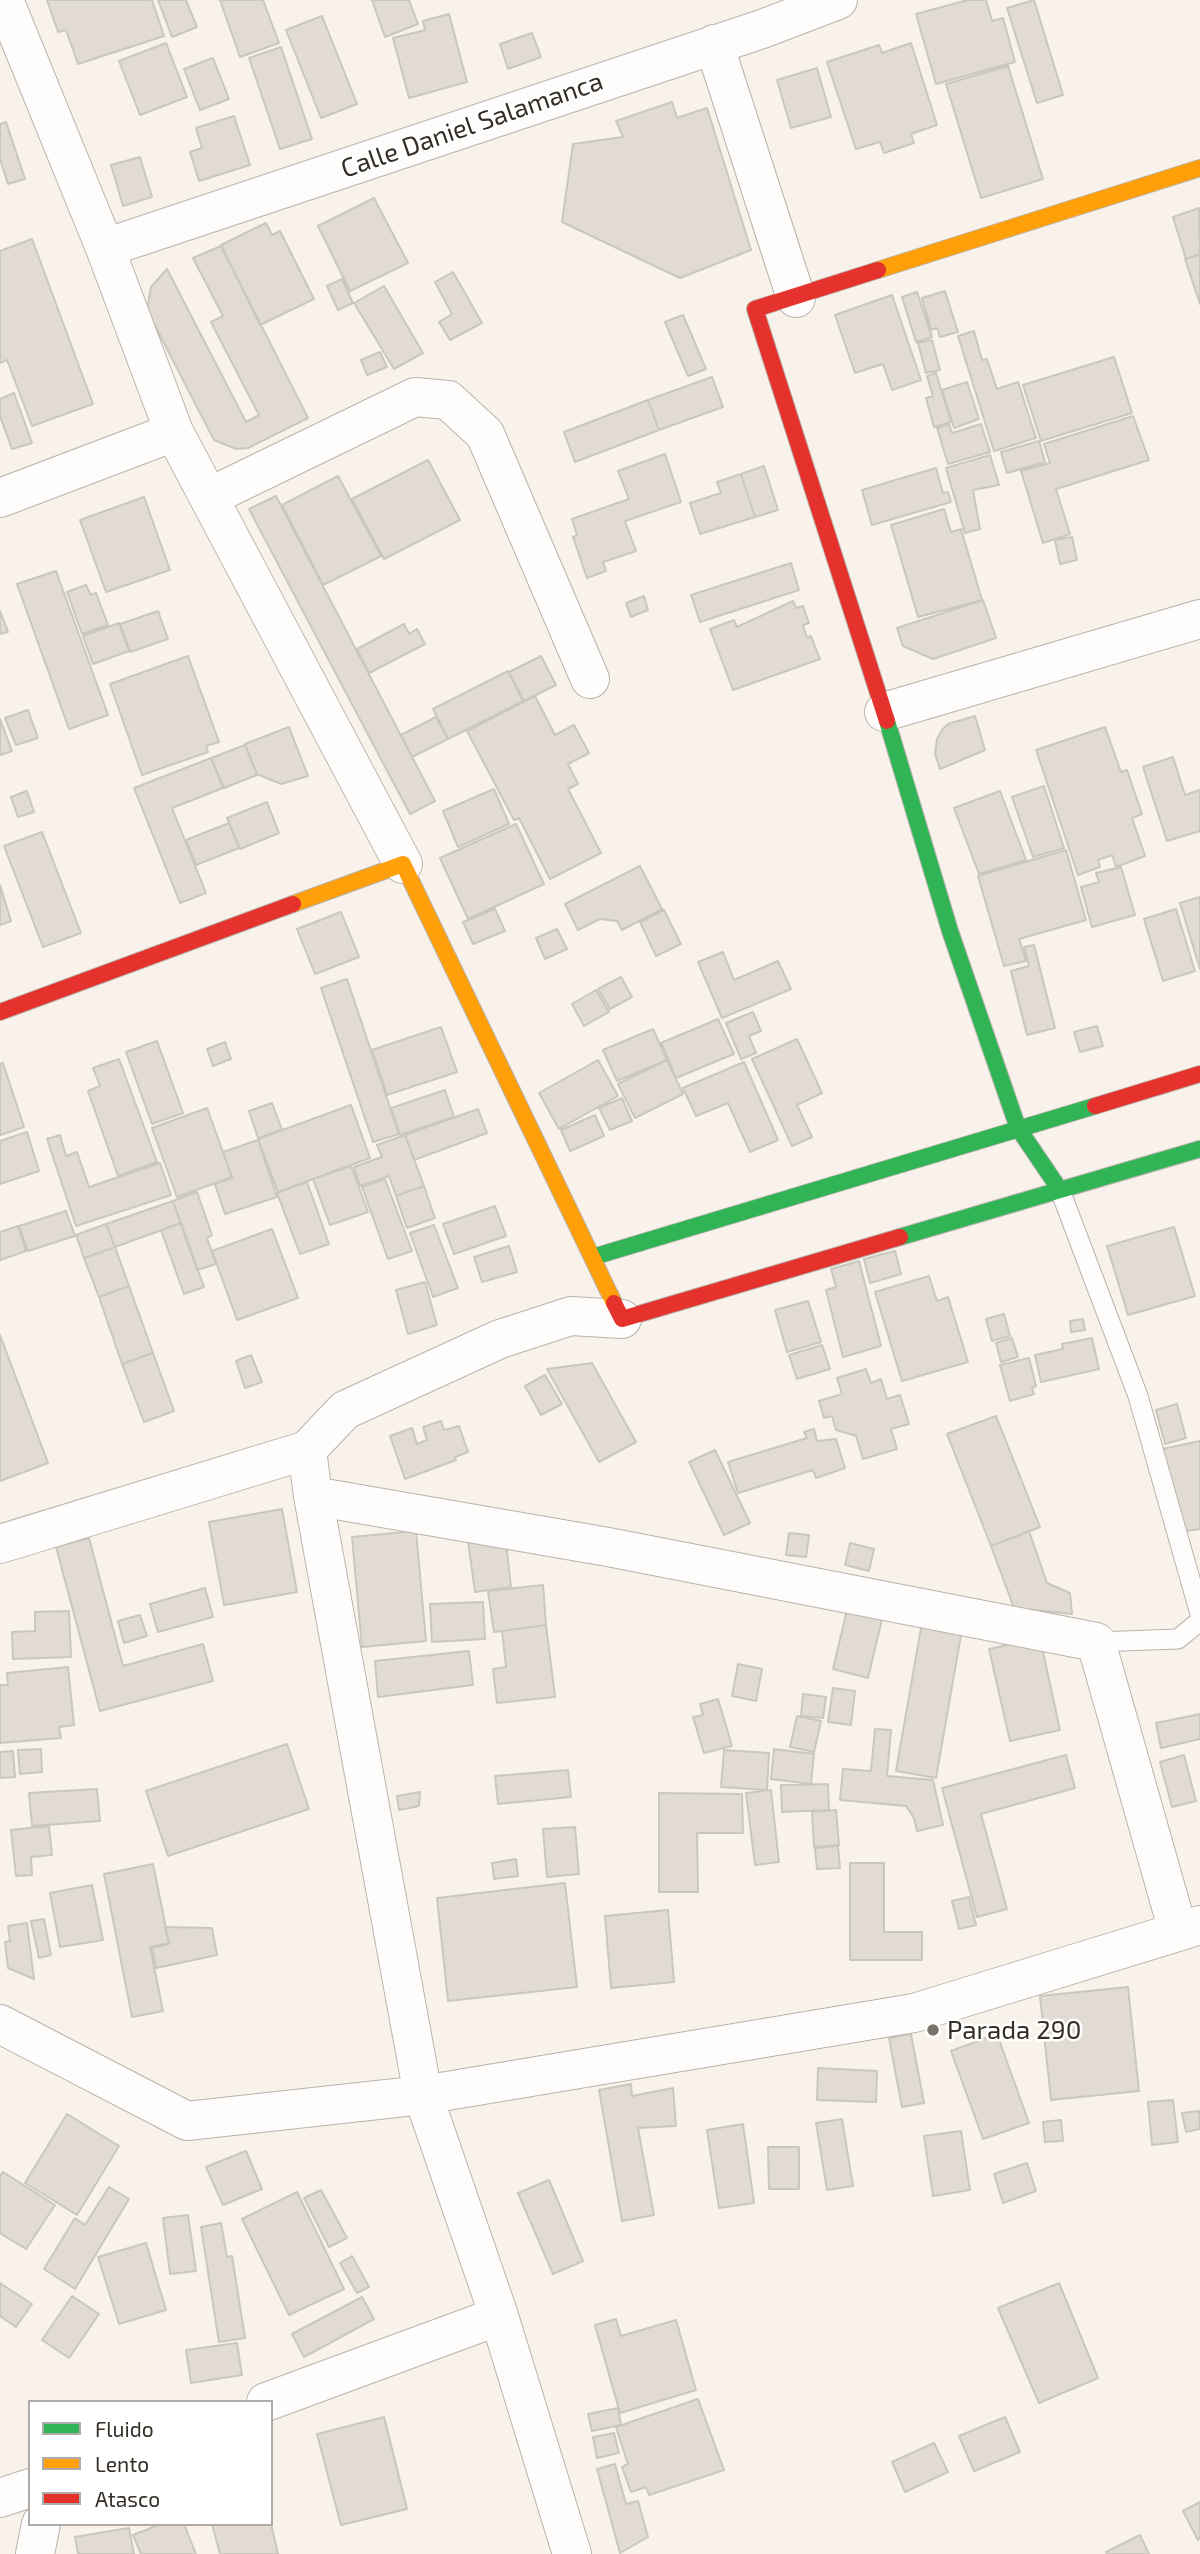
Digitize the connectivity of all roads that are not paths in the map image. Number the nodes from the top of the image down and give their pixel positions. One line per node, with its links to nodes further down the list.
1 (4, 0): 6 (street)
2 (838, 0): 3 (street, Calle Daniel Salamanca)
3 (757, 14): 4 (street, Calle Daniel Salamanca)
4 (714, 44): 6 (street, Calle Daniel Salamanca); 7 (street)
5 (1200, 168): 7 (street)
6 (105, 248): 8 (street)
7 (796, 298): 13 (street)
8 (174, 432): 9 (street); 10 (street)
9 (209, 497): 12 (street); 14 (street)
10 (0, 498)
11 (1200, 619): 13 (street)
12 (590, 679)
13 (884, 712): 17 (street)
14 (403, 864): 15 (street); 20 (street)
15 (0, 1012)
16 (1200, 1074): 17 (street)
17 (1018, 1128): 19 (street); 20 (street)
18 (1200, 1149): 19 (street)
19 (1060, 1190): 21 (street); 25 (lane)
20 (593, 1257): 21 (street)
21 (622, 1319): 22 (street)
22 (307, 1450): 23 (street); 24 (street)
23 (313, 1496): 27 (street); 30 (street)
24 (0, 1544)
25 (1200, 1614)
26 (1200, 1621): 27 (lane)
27 (1096, 1642): 28 (street)
28 (1189, 1928): 30 (street)
29 (0, 2024): 30 (street)
30 (423, 2095): 31 (street)
31 (499, 2316): 32 (street); 37 (street)
32 (270, 2400)
33 (28, 2489): 34 (street)
34 (0, 2498)
35 (41, 2526): 36 (street)
36 (35, 2554)
37 (572, 2554)

